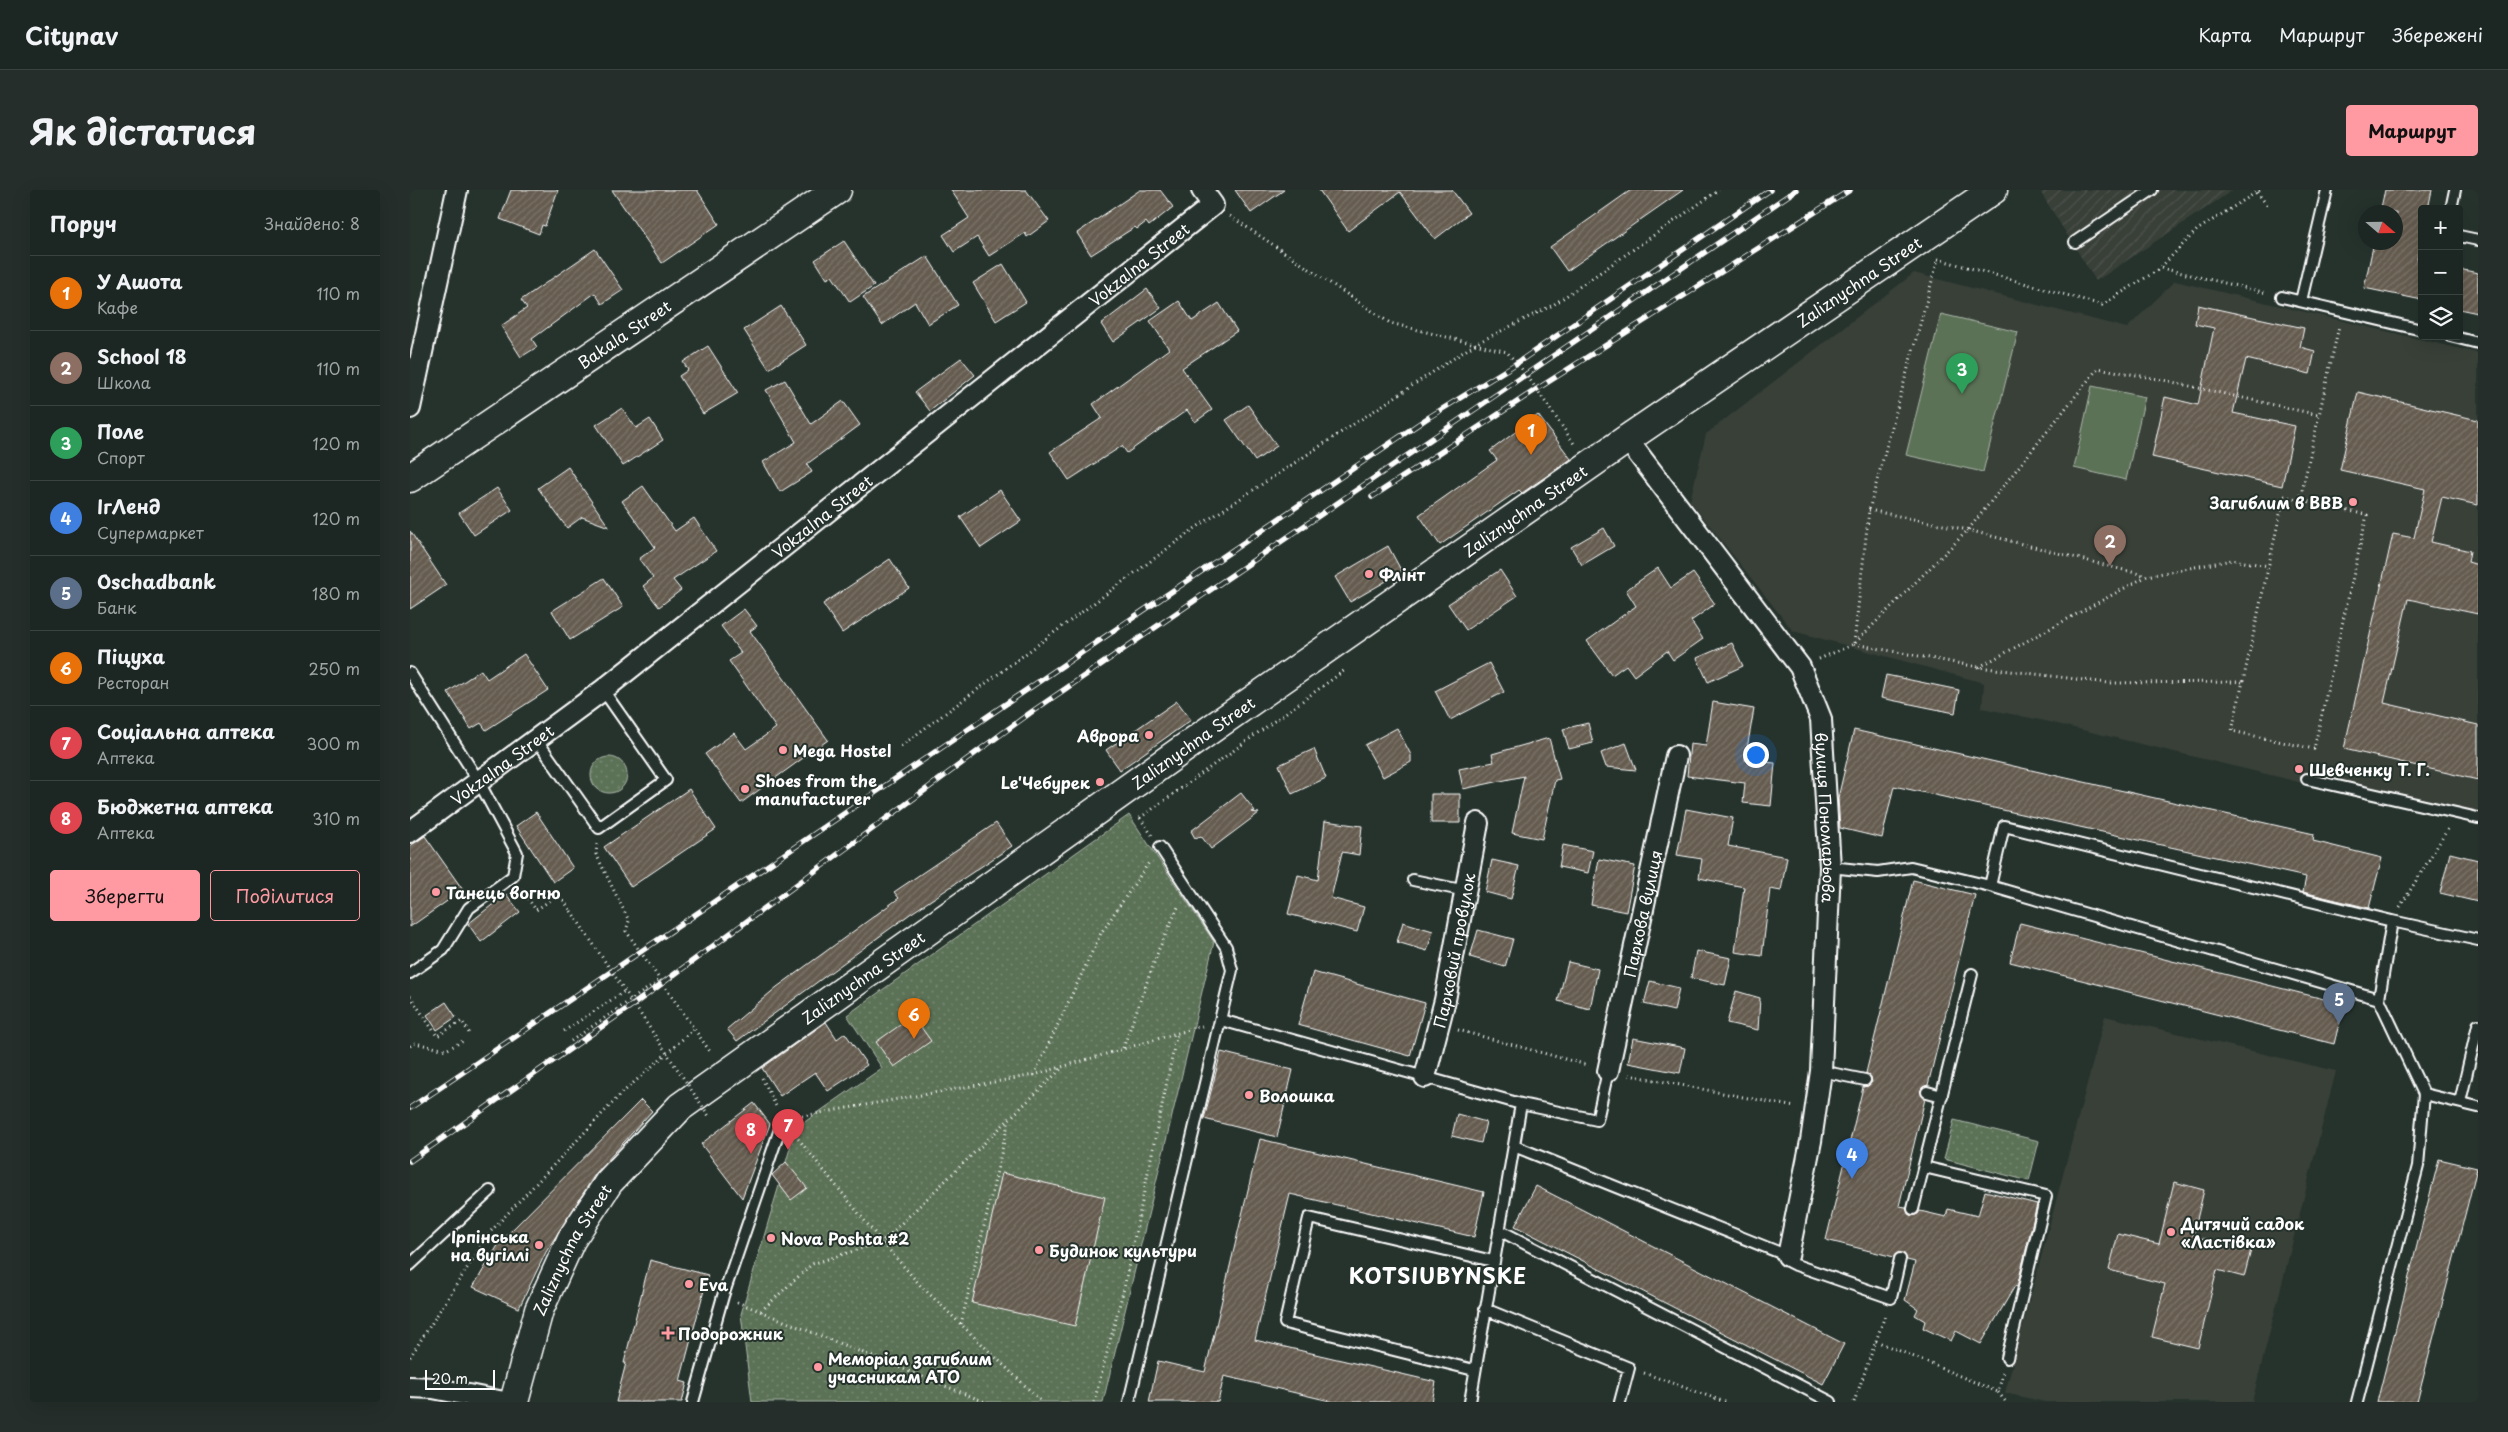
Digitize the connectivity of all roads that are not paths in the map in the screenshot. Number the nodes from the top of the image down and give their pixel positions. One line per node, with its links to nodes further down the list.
1 (457, 190): 17 (street)
2 (837, 190): 19 (street, Bakala Street)
3 (1993, 190): 18 (street, Zaliznychna Street)
4 (2152, 190): 11 (lane)
5 (2327, 190): 13 (lane)
6 (2455, 190): 8 (lane)
7 (1207, 197): 21 (street, Vokzalna Street)
8 (2452, 205)
9 (2463, 237): 10 (lane)
10 (2478, 240)
11 (2075, 242)
12 (2282, 297): 13 (lane)
13 (2301, 301): 14 (lane)
14 (2418, 329)
15 (2463, 339): 16 (lane)
16 (2478, 343)
17 (410, 408)
18 (1627, 439): 30 (street, вулиця Пономарьова); 66 (street, Zaliznychna Street)
19 (410, 478)
20 (410, 673): 25 (lane)
21 (603, 690): 22 (street, Vokzalna Street); 22 (lane)
22 (536, 739): 25 (street, Vokzalna Street)
23 (1676, 756): 41 (street, Паркова вулиця)
24 (2307, 779): 26 (lane)
25 (478, 780): 28 (street, Vokzalna Street); 36 (lane)
26 (2478, 818)
27 (1478, 824): 33 (street, Парковий провулок)
28 (410, 832)
29 (1160, 847): 39 (lane)
30 (1830, 867): 32 (lane); 42 (street, вулиця Пономарьова)
31 (1413, 880): 33 (lane)
32 (1990, 886): 34 (lane); 38 (lane)
33 (1466, 892): 43 (street, Парковий провулок)
34 (2392, 921): 35 (lane); 38 (lane)
35 (2478, 940)
36 (410, 973)
37 (1972, 974): 47 (lane)
38 (2379, 999): 46 (lane)
39 (1221, 1020): 43 (lane); 68 (lane)
40 (2478, 1025): 48 (lane)
41 (1608, 1071): 49 (lane)
42 (1821, 1071): 44 (lane); 57 (street, вулиця Пономарьова)
43 (1425, 1077): 49 (lane)
44 (1865, 1080)
45 (1927, 1092): 47 (lane)
46 (2424, 1094): 48 (lane); 72 (lane)
47 (1942, 1096): 53 (lane)
48 (2460, 1102): 50 (lane)
49 (1521, 1104): 52 (lane)
50 (2478, 1107)
51 (783, 1120): 67 (lane)
52 (1514, 1146): 56 (lane); 57 (lane)
53 (1924, 1167): 55 (lane); 62 (lane)
54 (490, 1191): 60 (lane)
55 (1913, 1209)
56 (1499, 1230): 59 (lane); 71 (lane)
57 (1788, 1256): 58 (lane)
58 (1900, 1258)
59 (1493, 1261): 61 (lane); 63 (lane)
60 (410, 1265)
61 (1485, 1309): 63 (lane); 70 (lane)
62 (2007, 1358)
63 (1474, 1370): 69 (lane)
64 (410, 1387): 65 (street)
65 (504, 1402)
66 (514, 1402)
67 (693, 1402)
68 (1129, 1402)
69 (1470, 1402)
70 (1620, 1402)
71 (1831, 1402)
72 (2357, 1402)

